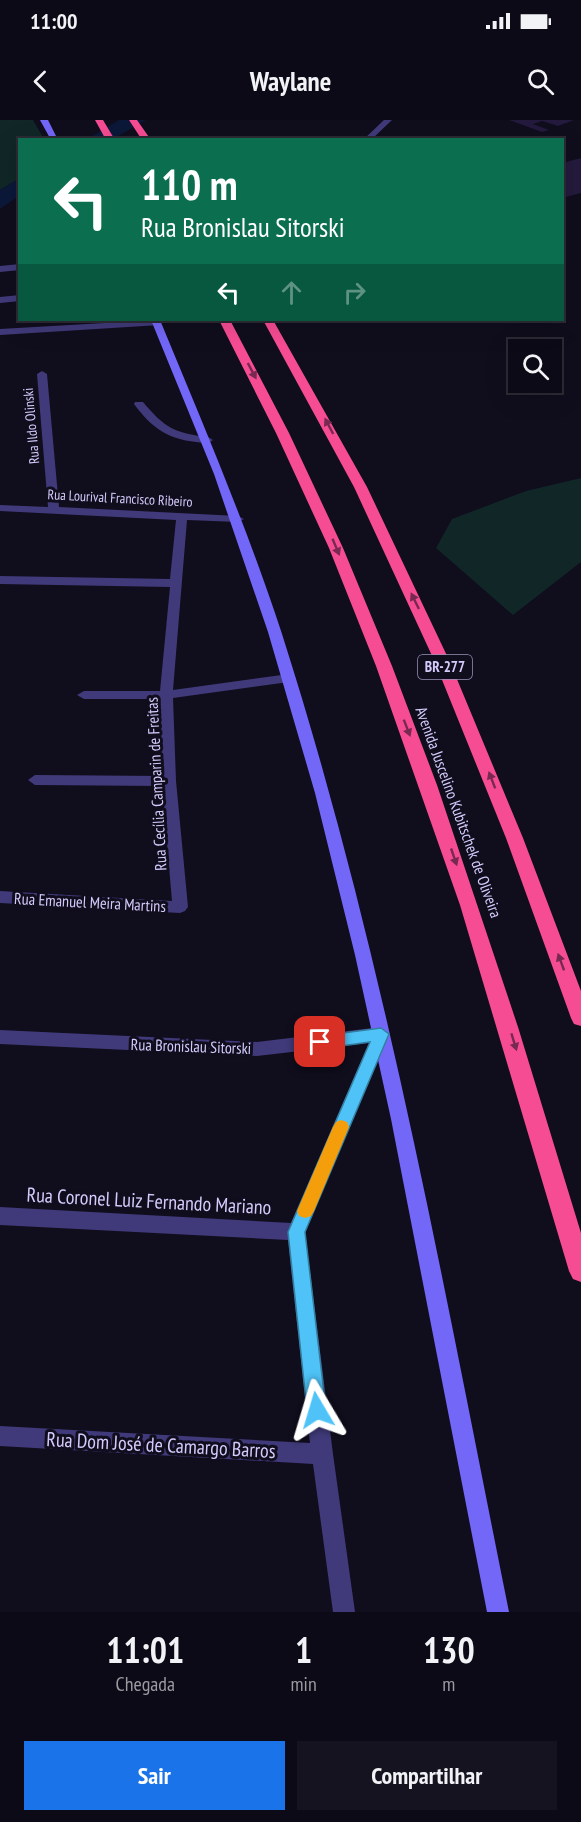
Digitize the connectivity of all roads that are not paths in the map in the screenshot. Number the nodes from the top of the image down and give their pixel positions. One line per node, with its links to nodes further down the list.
1 (44, 120): 5 (main road)
2 (99, 120): 6 (highway)
3 (133, 120): 7 (highway)
4 (388, 120): 8 (street)
5 (54, 138)
6 (110, 138)
7 (146, 138)
8 (368, 138)
9 (18, 267): 10 (street)
10 (0, 269)
11 (18, 298): 12 (street)
12 (0, 300)
13 (156, 321): 16 (street); 19 (main road)
14 (225, 321): 38 (highway, Avenida Juscelino Kubitschek de Oliveira, one-way to 38)
15 (272, 323): 33 (highway, BR-277, one-way to 15)
16 (0, 332)
17 (42, 374): 21 (street, Rua Ildo Olinski)
18 (140, 404): 19 (street)
19 (208, 440): 23 (main road)
20 (0, 508): 21 (street, Rua Lourival Francisco Ribeiro)
21 (54, 510): 22 (street, Rua Lourival Francisco Ribeiro)
22 (182, 516): 23 (street, Rua Lourival Francisco Ribeiro); 25 (street, Rua Cecília Camparin de Freitas)
23 (238, 519): 26 (main road)
24 (0, 581): 25 (street)
25 (175, 583): 28 (street, Rua Cecília Camparin de Freitas)
26 (289, 678): 28 (street); 34 (main road)
27 (84, 695): 28 (street)
28 (166, 695): 30 (street, Rua Cecília Camparin de Freitas)
29 (35, 780): 30 (street)
30 (169, 781): 32 (street, Rua Cecília Camparin de Freitas)
31 (0, 897): 32 (street, Rua Emanuel Meira Martins)
32 (180, 907)
33 (581, 1018)
34 (381, 1034): 35 (street, Rua Bronislau Sitorski); 37 (street); 42 (main road)
35 (0, 1037)
36 (0, 1216): 37 (street, Rua Coronel Luiz Fernando Mariano)
37 (296, 1232): 40 (street)
38 (581, 1270)
39 (0, 1436): 40 (street, Rua Dom José de Camargo Barros)
40 (322, 1454): 41 (street)
41 (344, 1612)
42 (498, 1612)

